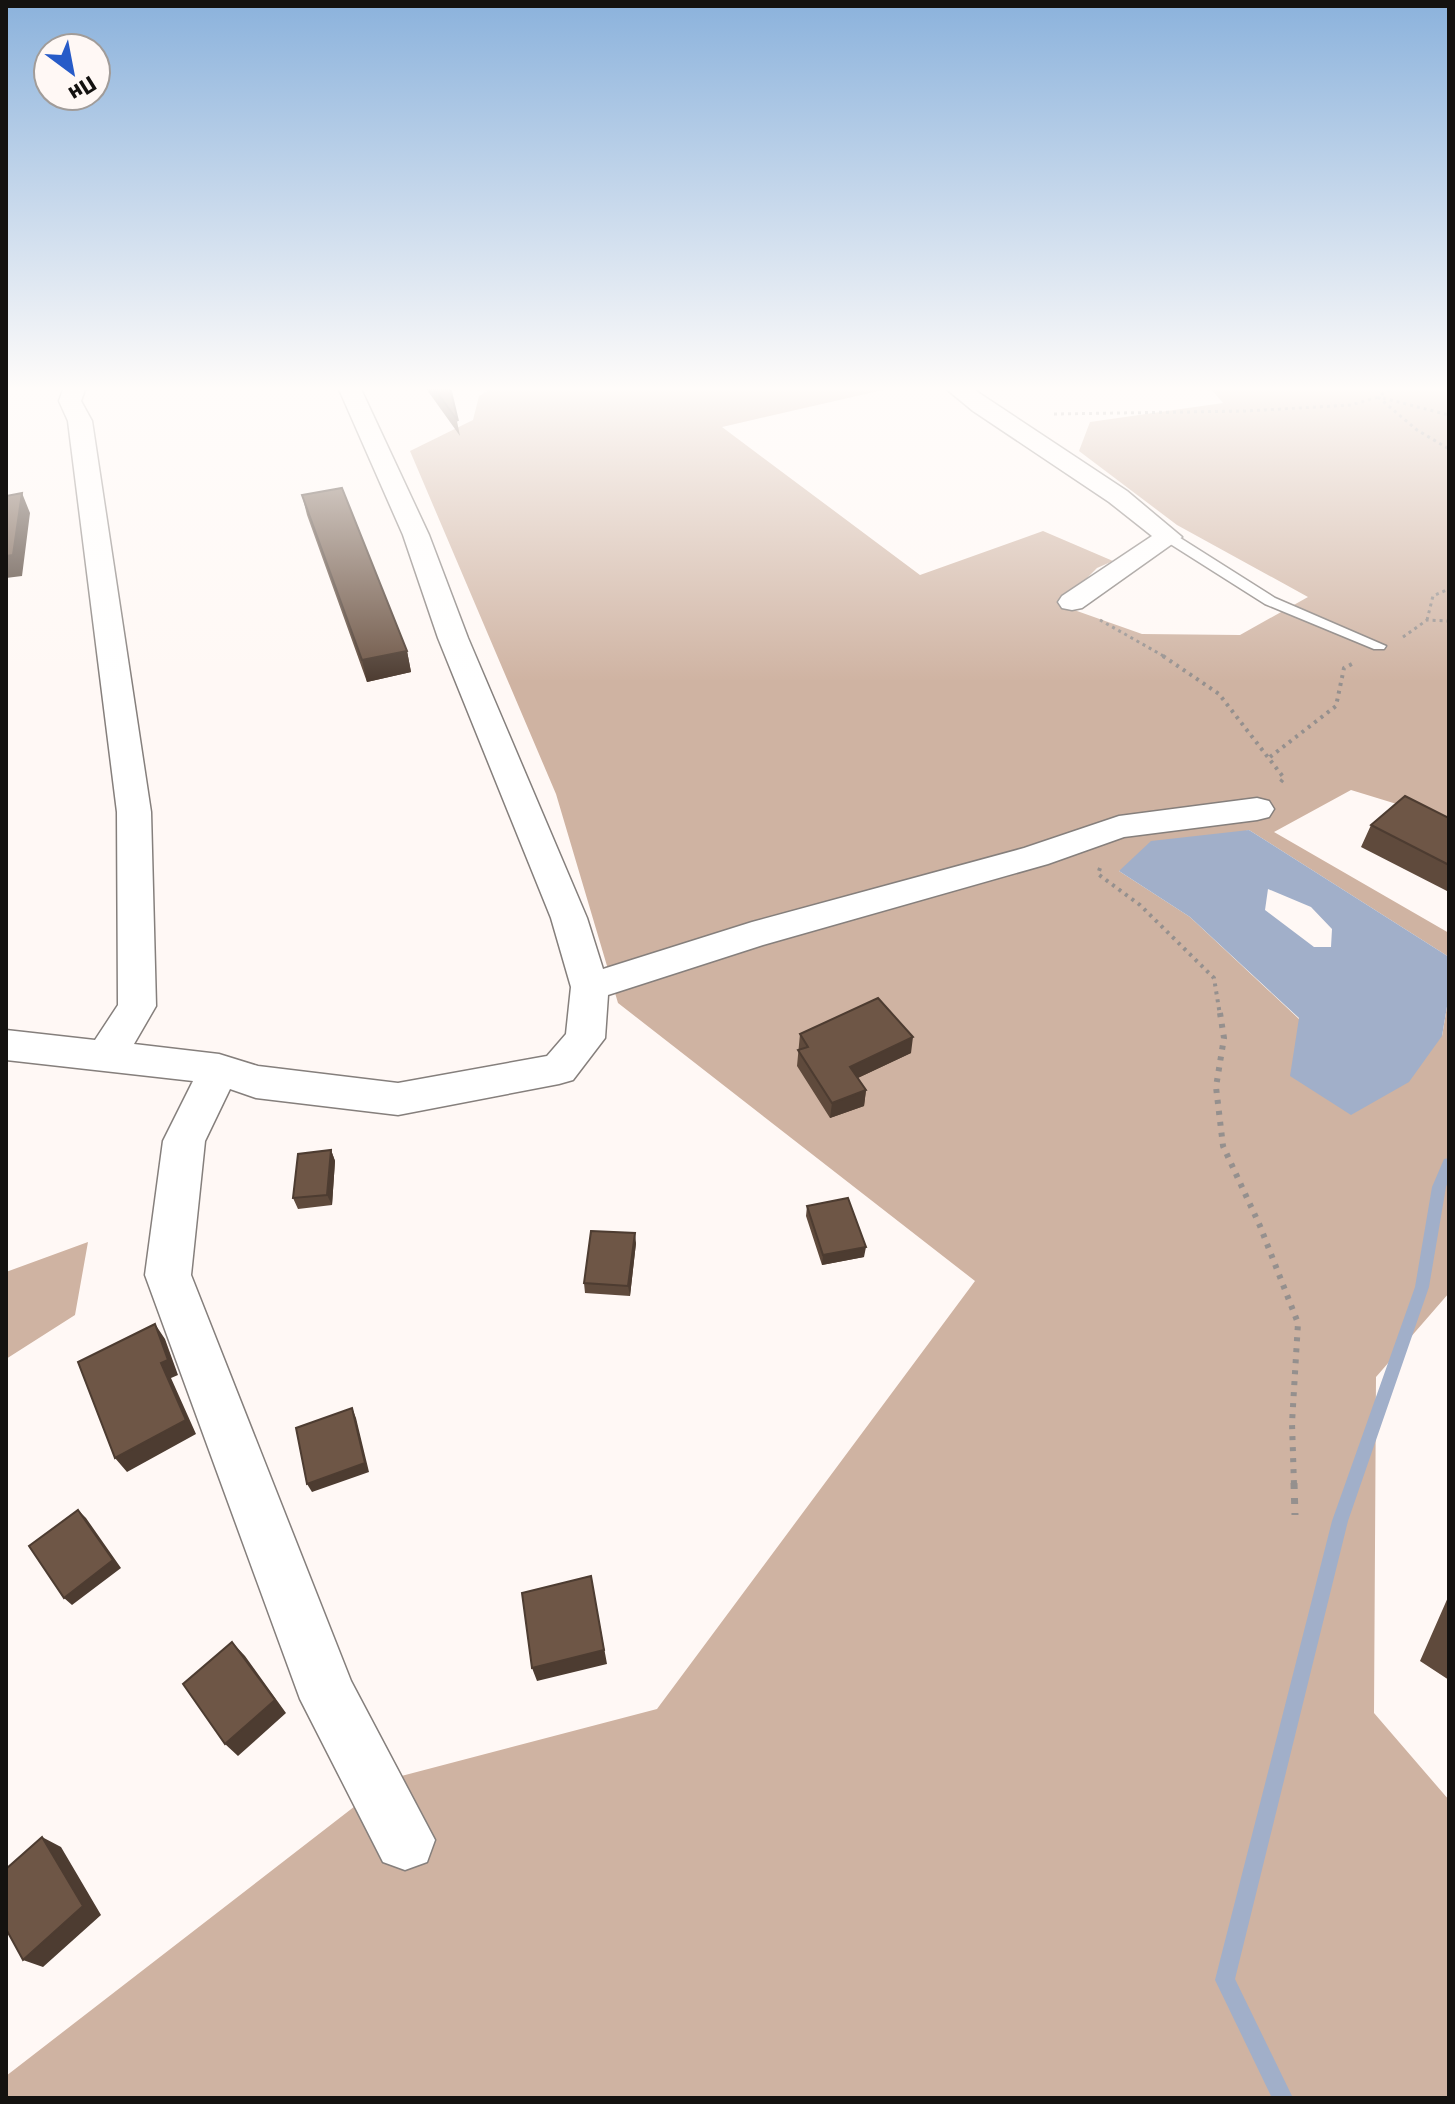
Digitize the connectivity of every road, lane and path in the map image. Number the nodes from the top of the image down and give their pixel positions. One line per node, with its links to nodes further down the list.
1 (89, 485): 16 (street)
2 (393, 485): 14 (street)
3 (1101, 485): 4 (street)
4 (1169, 537): 6 (street); 9 (lane)
5 (1449, 589): 7 (path)
6 (1072, 602): 10 (path)
7 (1427, 620): 8 (path); 9 (path)
8 (1449, 621)
9 (1379, 646): 10 (path)
10 (1270, 757): 11 (path)
11 (1284, 778)
12 (1257, 809): 13 (street)
13 (1119, 827): 14 (street); 18 (path)
14 (590, 987): 17 (street)
15 (6, 1045): 16 (street)
16 (106, 1056): 17 (street)
17 (219, 1069): 19 (street)
18 (1295, 1515)
19 (405, 1840)

